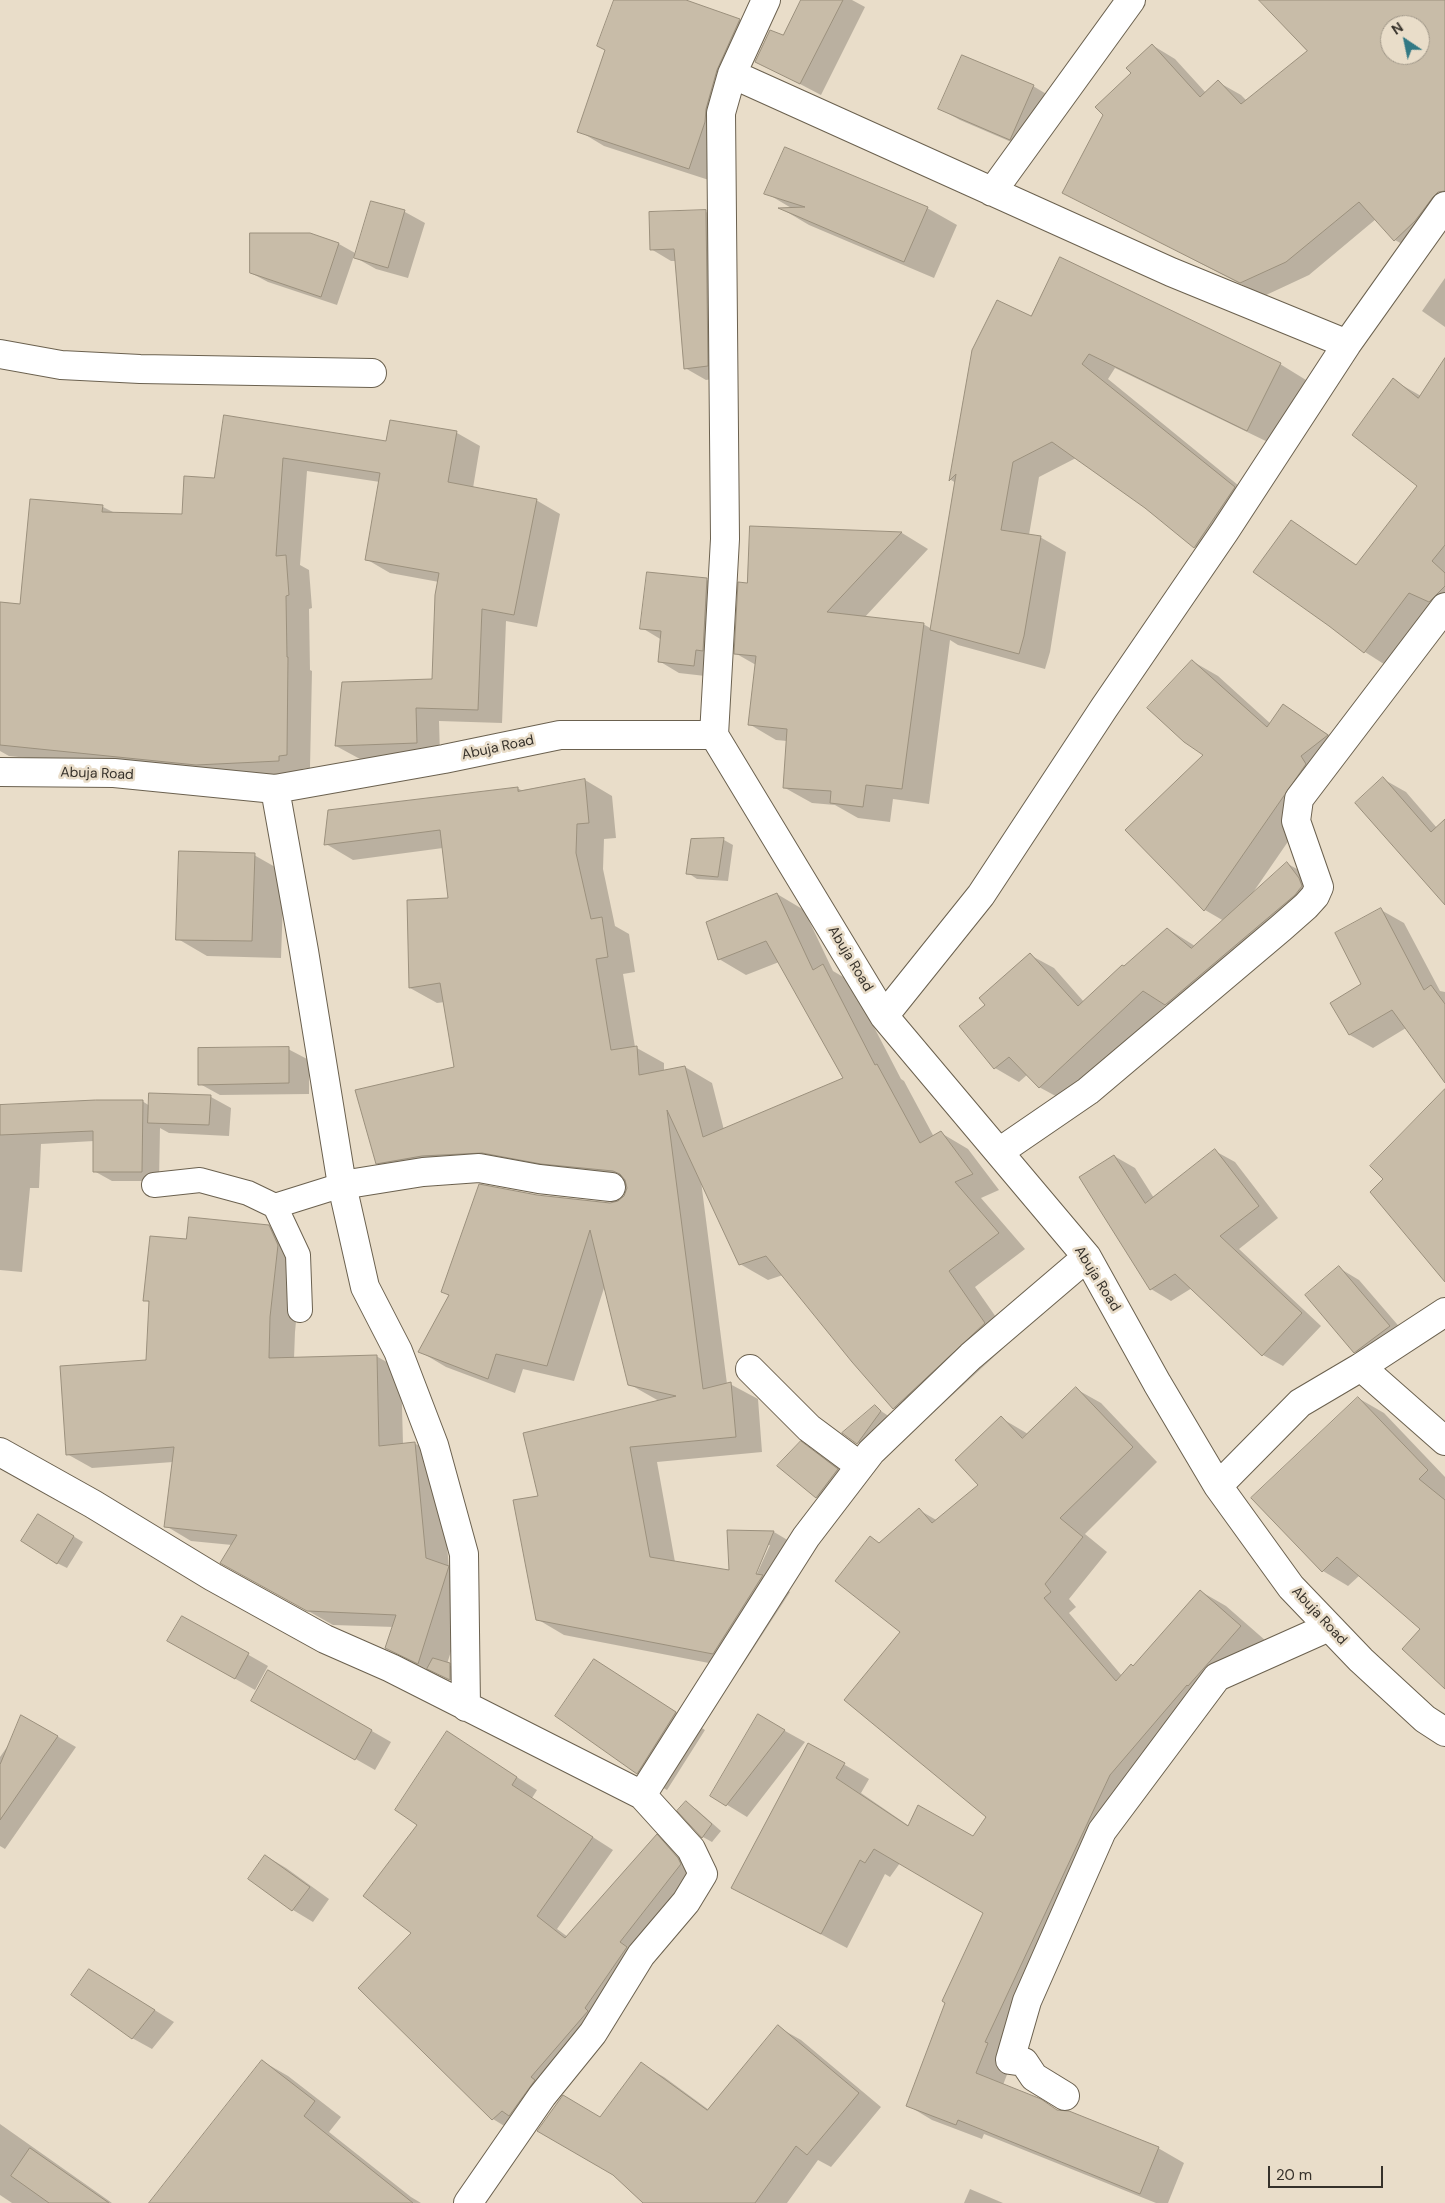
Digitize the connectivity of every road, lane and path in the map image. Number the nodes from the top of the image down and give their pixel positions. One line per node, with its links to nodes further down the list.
1 (766, 0): 3 (street)
2 (1131, 0): 4 (street)
3 (732, 74): 4 (street); 10 (street)
4 (992, 192): 6 (street)
5 (1445, 206): 6 (street)
6 (1347, 344): 13 (street)
7 (0, 354): 8 (street)
8 (372, 373)
9 (1445, 607): 14 (street)
10 (714, 735): 12 (street, Abuja Road); 13 (street, Abuja Road)
11 (0, 772): 12 (street, Abuja Road)
12 (275, 789): 16 (street)
13 (884, 1016): 14 (street, Abuja Road)
14 (999, 1152): 19 (street, Abuja Road)
15 (154, 1185): 18 (lane)
16 (342, 1185): 17 (street); 18 (lane); 29 (street)
17 (611, 1187)
18 (275, 1206): 20 (lane)
19 (1086, 1257): 26 (street); 27 (street, Abuja Road)
20 (300, 1310)
21 (1445, 1312): 22 (street)
22 (1361, 1367): 24 (street); 27 (street)
23 (750, 1369): 26 (street)
24 (1445, 1441)
25 (0, 1452): 29 (street)
26 (860, 1466): 31 (street)
27 (1218, 1486): 28 (street, Abuja Road)
28 (1329, 1627): 30 (street, Abuja Road); 32 (street)
29 (466, 1707): 31 (street)
30 (1445, 1732)
31 (642, 1795): 33 (street)
32 (1065, 2096)
33 (468, 2203)

